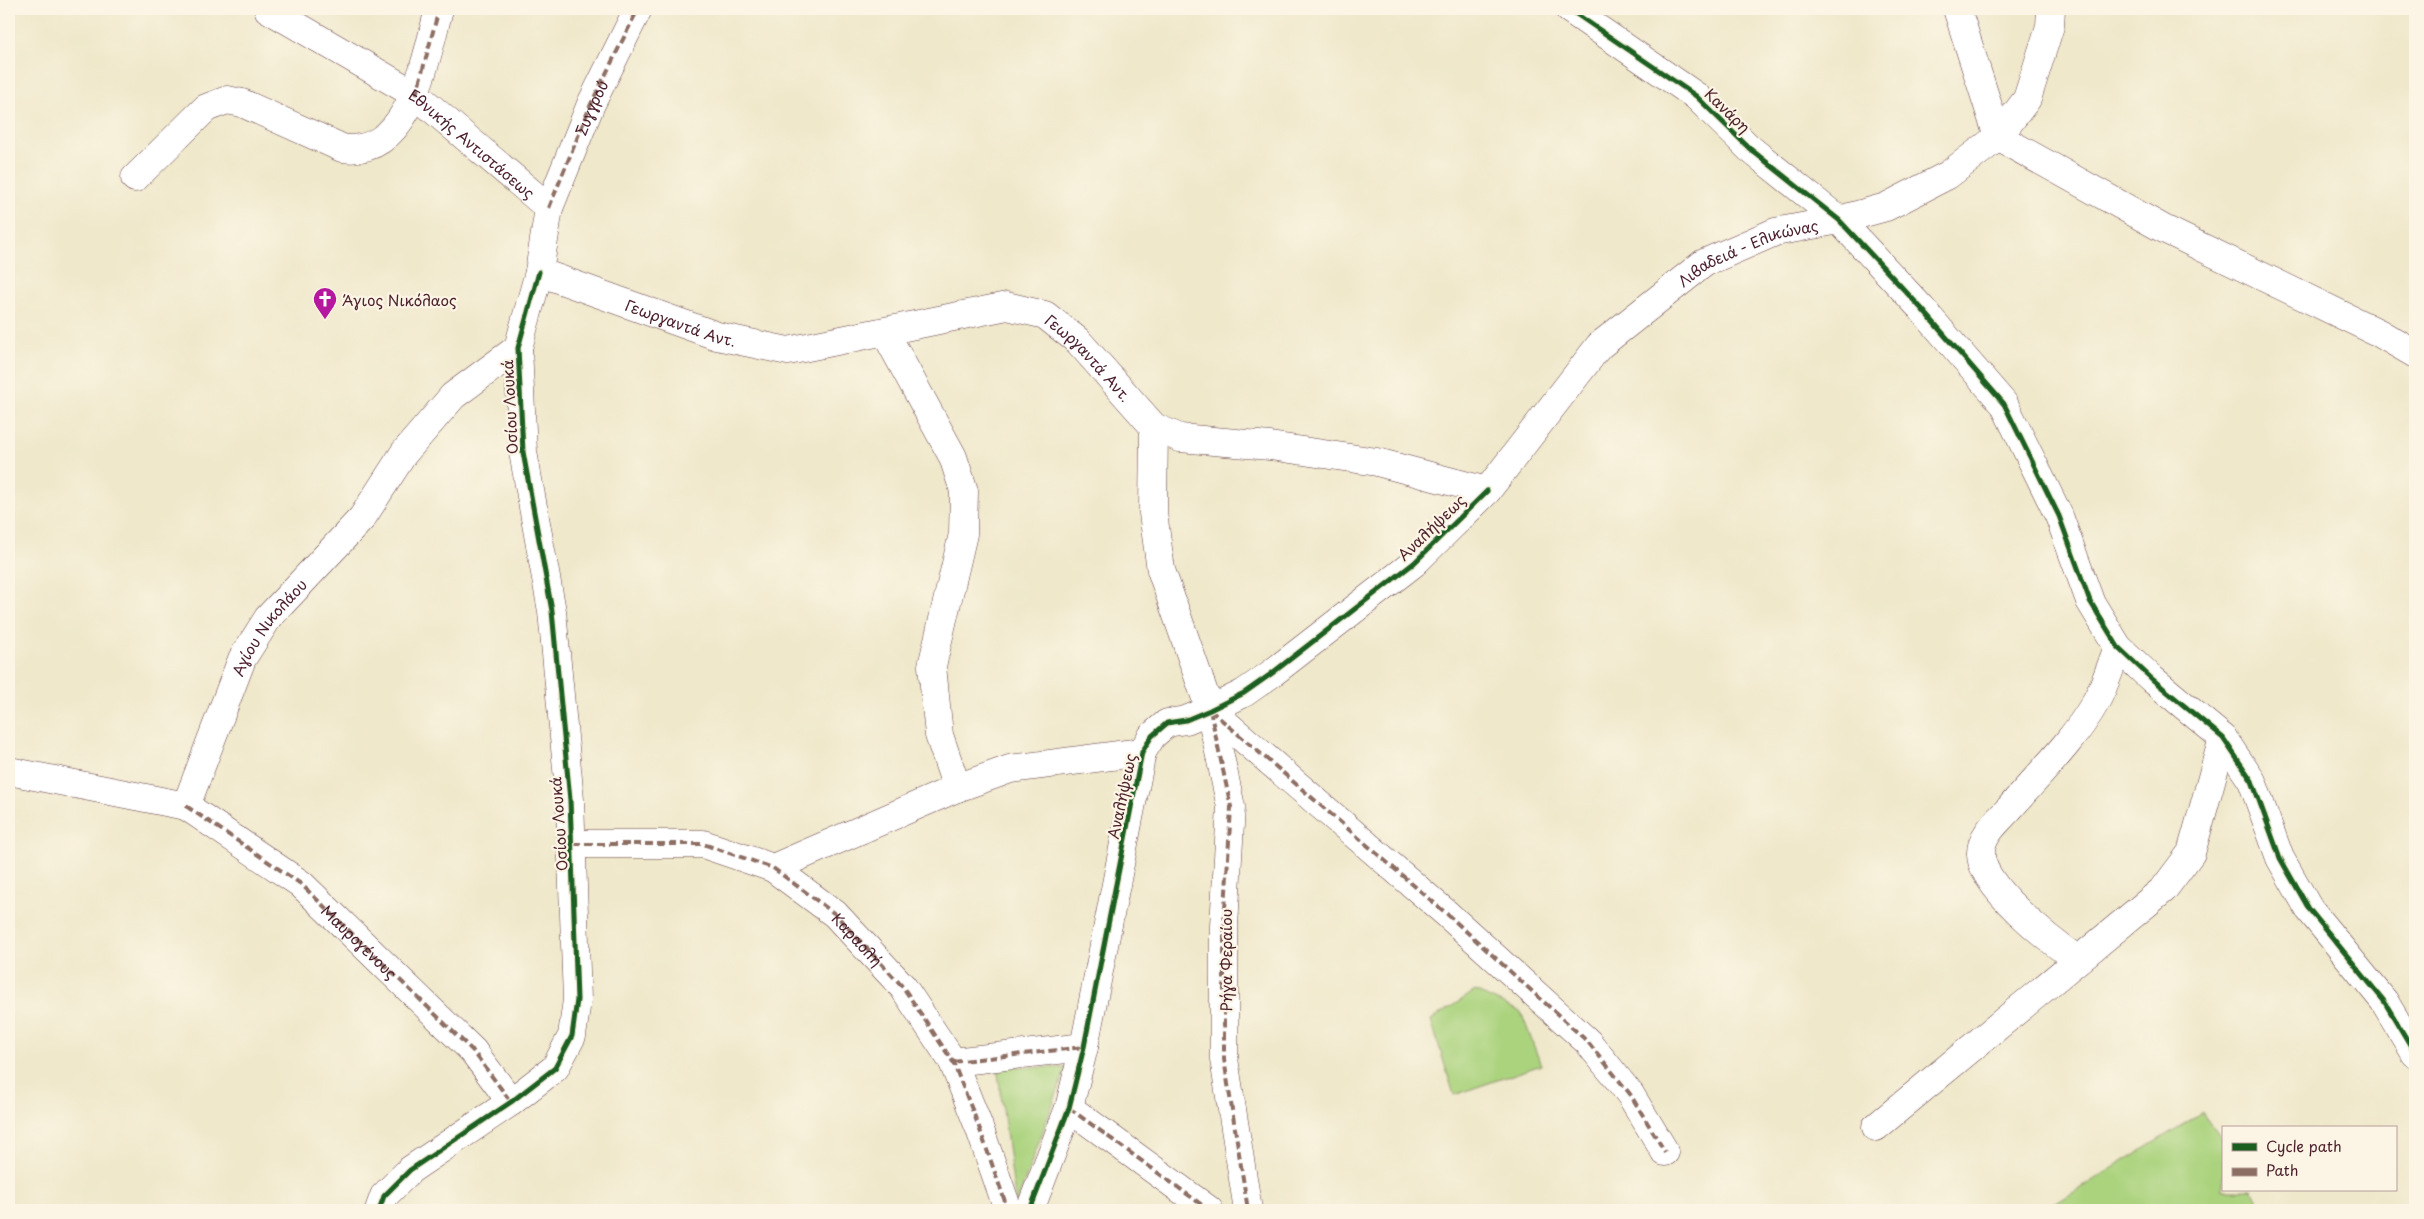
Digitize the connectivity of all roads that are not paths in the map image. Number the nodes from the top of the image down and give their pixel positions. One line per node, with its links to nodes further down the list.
1 (268, 9): 7 (street, Εθνικής Αντιστάσεως)
2 (440, 9): 7 (street)
3 (638, 9): 10 (street, Συγγρού)
4 (1957, 9): 8 (street)
5 (2051, 9): 8 (street, Λιβαδειά - Ελικώνας)
6 (1577, 10): 11 (street, Κανάρη)
7 (416, 95): 9 (street); 10 (street, Εθνικής Αντιστάσεως)
8 (1998, 138): 11 (street, Λιβαδειά - Ελικώνας); 15 (street)
9 (135, 178)
10 (549, 208): 12 (street, Εθνικής Αντιστάσεως)
11 (1839, 220): 17 (street, Λιβαδειά - Ελικώνας); 18 (street, Κανάρη)
12 (539, 272): 13 (street, Γεωργαντά Αντ.); 14 (street, Εθνικής Αντιστάσεως)
13 (885, 332): 16 (street, Γεωργαντά Αντ.); 23 (street)
14 (518, 348): 24 (street, Αγίου Νικολάου); 25 (street, Οσίου Λουκά)
15 (2415, 354)
16 (1154, 427): 17 (street, Γεωργαντά Αντ.); 19 (street, Ρήγα Φεραίου)
17 (1487, 491): 19 (street, Αναλήψεως)
18 (2118, 647): 20 (street, Κανάρη); 27 (street)
19 (1210, 710): 21 (street, Αναλήψεως); 36 (street); 41 (street, Ρήγα Φεραίου)
20 (2223, 738): 27 (street); 28 (street, Κανάρη)
21 (1142, 752): 23 (street); 30 (street, Αναλήψεως)
22 (9, 771): 24 (street)
23 (958, 788): 26 (street)
24 (186, 806): 33 (street, Μαυρογένους)
25 (573, 844): 26 (street, Καραολή); 33 (street, Οσίου Λουκά)
26 (773, 868): 32 (street, Καραολή)
27 (2078, 960): 35 (street)
28 (2384, 1001): 29 (street); 31 (street)
29 (2415, 1027)
30 (1084, 1047): 32 (street); 34 (street, Αναλήψεως)
31 (2415, 1053)
32 (952, 1062): 38 (street, Καραολή)
33 (511, 1102): 37 (street, Οσίου Λουκά)
34 (1069, 1108): 39 (street, Αναλήψεως); 40 (street)
35 (1876, 1127)
36 (1665, 1152)
37 (379, 1210)
38 (1008, 1210)
39 (1030, 1210)
40 (1209, 1210)
41 (1248, 1210)

